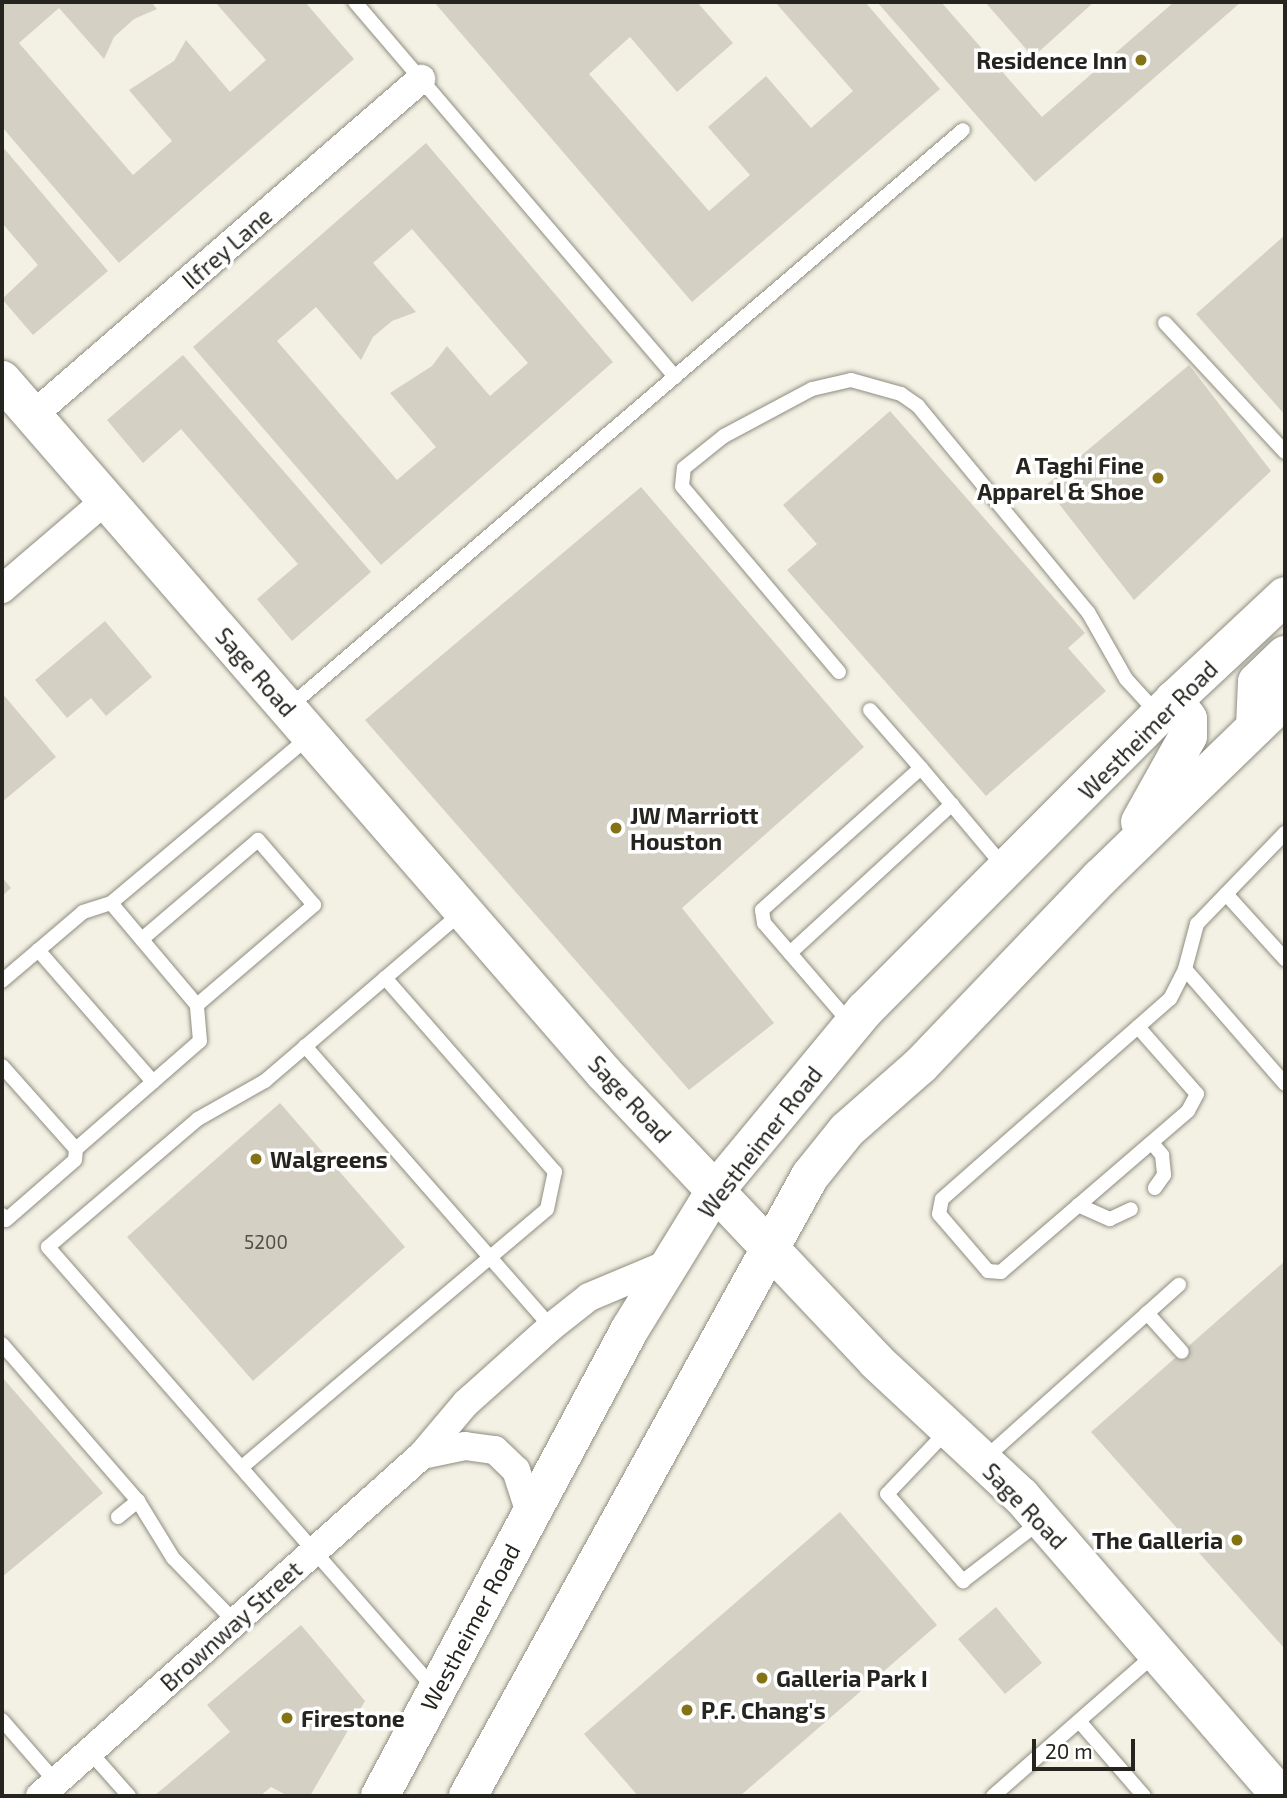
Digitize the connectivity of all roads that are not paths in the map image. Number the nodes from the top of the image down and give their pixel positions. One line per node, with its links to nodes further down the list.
1 (355, 2): 2 (lane)
2 (421, 79): 5 (lane); 7 (street, Ilfrey Lane)
3 (963, 130): 5 (lane)
4 (1165, 323): 8 (lane)
5 (675, 377): 17 (lane)
6 (2, 380): 7 (main road, Sage Road)
7 (32, 416): 9 (main road, Sage Road)
8 (1285, 452)
9 (106, 499): 10 (street); 17 (main road, Sage Road)
10 (2, 589)
11 (1285, 596): 15 (main road, Westheimer Road)
12 (1285, 655): 18 (main road)
13 (839, 672): 15 (lane)
14 (1285, 699): 18 (main road)
15 (1167, 708): 22 (main road); 23 (main road, Westheimer Road)
16 (870, 710): 19 (lane)
17 (299, 722): 25 (lane); 26 (main road, Sage Road)
18 (1255, 727): 22 (main road)
19 (921, 768): 20 (lane); 29 (lane)
20 (952, 804): 23 (lane); 29 (lane)
21 (1285, 833): 24 (lane)
22 (1121, 858): 48 (main road)
23 (1008, 871): 35 (main road, Westheimer Road)
24 (1226, 894): 30 (lane); 31 (lane)
25 (111, 903): 27 (lane); 28 (lane)
26 (463, 911): 32 (lane); 44 (main road, Sage Road)
27 (142, 939): 34 (lane); 34 (lane)
28 (38, 950): 33 (lane); 39 (lane)
29 (790, 953): 35 (lane)
30 (1285, 959)
31 (1185, 969): 36 (lane); 40 (lane)
32 (385, 978): 37 (lane); 49 (lane)
33 (2, 981)
34 (197, 1005): 39 (lane)
35 (852, 1026): 44 (main road, Westheimer Road)
36 (1138, 1027): 41 (lane); 45 (lane)
37 (305, 1046): 49 (lane); 59 (lane)
38 (2, 1066): 42 (lane)
39 (153, 1082): 42 (lane)
40 (1285, 1084)
41 (1152, 1143): 43 (lane); 45 (lane)
42 (76, 1149): 47 (lane)
43 (1155, 1188)
44 (715, 1191): 48 (main road, Sage Road); 50 (main road, Westheimer Road)
45 (1079, 1205): 46 (lane)
46 (1131, 1209)
47 (2, 1215)
48 (768, 1247): 56 (main road, Sage Road); 72 (main road)
49 (490, 1257): 53 (lane); 59 (lane)
50 (670, 1264): 53 (street, Brownway Street); 61 (main road, Westheimer Road)
51 (1179, 1285): 52 (lane)
52 (1147, 1313): 55 (lane); 58 (lane)
53 (551, 1327): 57 (street, Brownway Street)
54 (2, 1344): 60 (lane)
55 (1182, 1352)
56 (948, 1430): 58 (main road, Sage Road); 63 (lane)
57 (422, 1455): 61 (street); 64 (street, Brownway Street)
58 (982, 1461): 63 (main road, Sage Road)
59 (242, 1466): 64 (lane)
60 (138, 1501): 62 (lane); 65 (lane)
61 (530, 1513): 67 (main road, Westheimer Road)
62 (118, 1517)
63 (1042, 1521): 66 (main road, Sage Road)
64 (316, 1550): 65 (street, Brownway Street); 67 (lane)
65 (235, 1622): 70 (street, Brownway Street)
66 (1157, 1653): 69 (lane); 77 (main road, Sage Road)
67 (436, 1690): 74 (main road, Westheimer Road)
68 (2, 1720): 71 (lane)
69 (1079, 1721): 75 (lane); 76 (lane)
70 (90, 1752): 71 (street, Brownway Street); 73 (lane)
71 (48, 1789)
72 (472, 1795)
73 (129, 1796)
74 (380, 1796)
75 (993, 1796)
76 (1144, 1796)
77 (1282, 1796)

